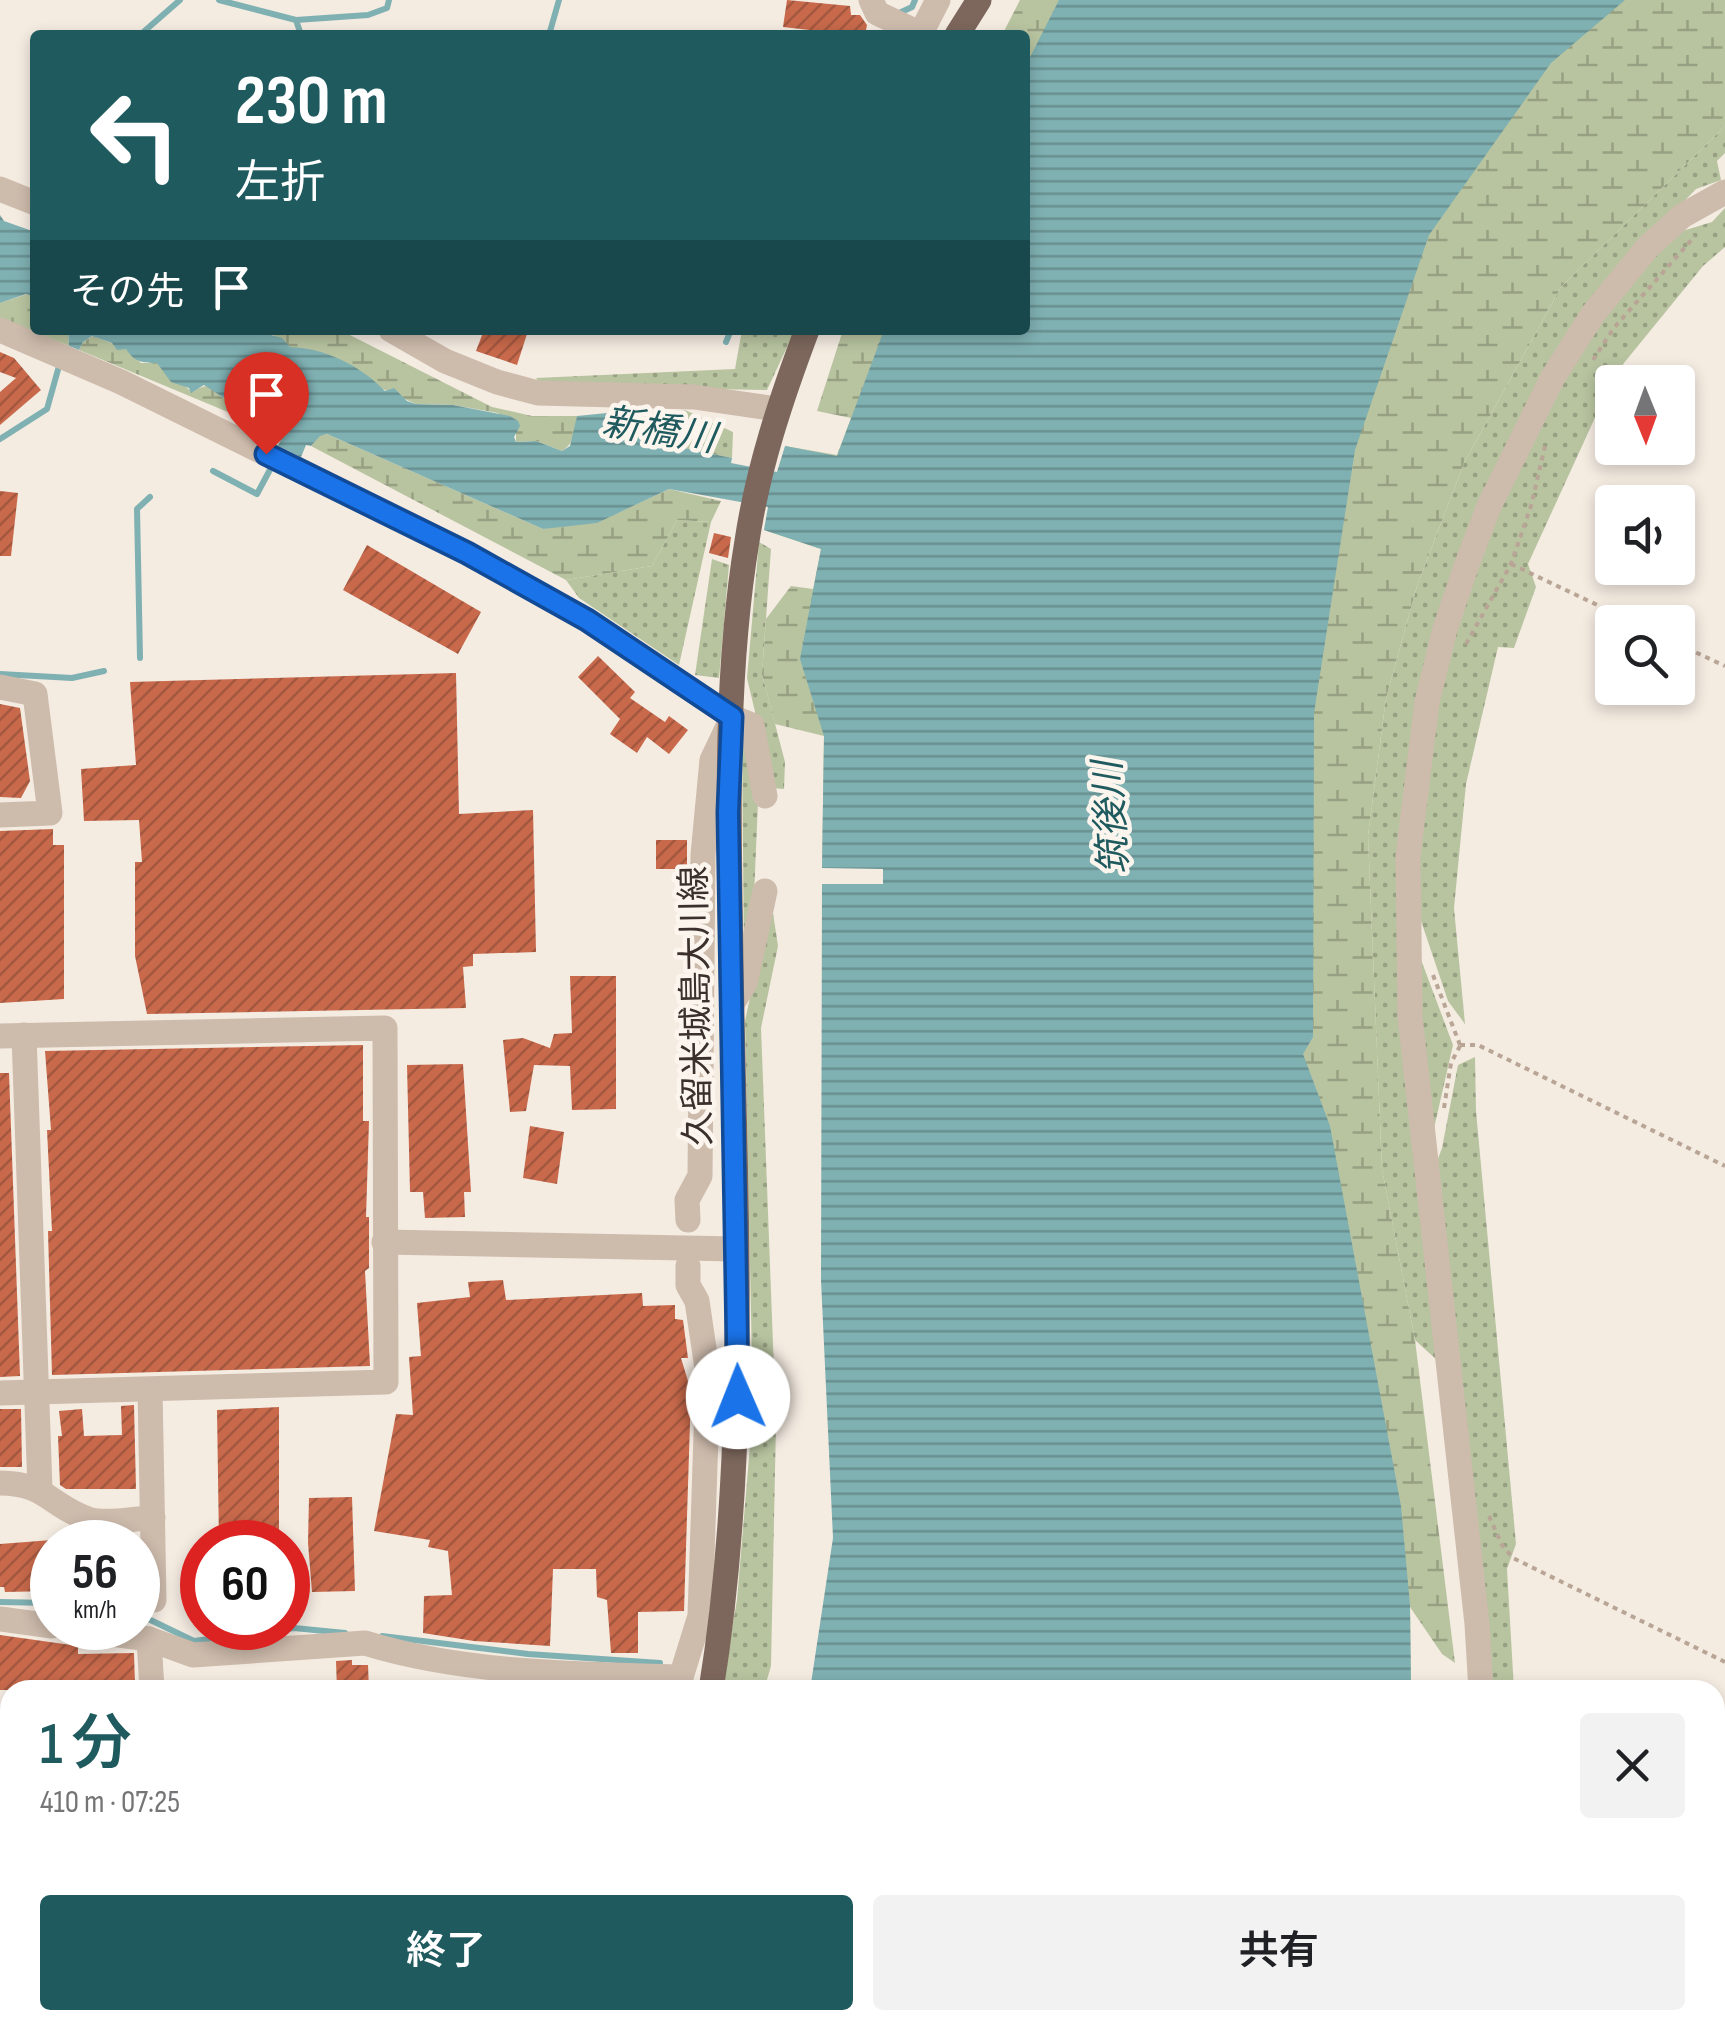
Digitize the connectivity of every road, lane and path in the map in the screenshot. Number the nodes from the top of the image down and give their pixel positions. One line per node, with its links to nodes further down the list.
1 (871, 0): 4 (street)
2 (938, 0): 5 (street)
3 (979, 0): 6 (main road)
4 (912, 30)
5 (922, 30)
6 (960, 30)
7 (0, 189): 9 (street)
8 (1725, 192): 51 (street)
9 (30, 201)
10 (1696, 235): 14 (path)
11 (0, 330): 23 (street)
12 (400, 335): 15 (street)
13 (805, 335): 15 (main road, 久留米城島大川線)
14 (1592, 360)
15 (777, 409): 23 (main road, 久留米城島大川線)
16 (1546, 440): 17 (path)
17 (1511, 564): 18 (path); 19 (path)
18 (1597, 605)
19 (1464, 648)
20 (1695, 652): 21 (path)
21 (1725, 666)
22 (0, 687): 25 (street)
23 (732, 717): 24 (street); 27 (main road, 久留米城島大川線); 31 (street)
24 (765, 796)
25 (0, 815)
26 (765, 891): 27 (street)
27 (732, 1004): 33 (main road, 久留米城島大川線)
28 (12, 1036): 32 (street); 36 (street)
29 (1442, 1121): 30 (path)
30 (1725, 1166)
31 (688, 1220)
32 (384, 1242): 33 (street); 35 (street)
33 (736, 1249): 50 (main road, 久留米城島大川線)
34 (688, 1266): 49 (street)
35 (150, 1390): 36 (street); 40 (street)
36 (36, 1392): 37 (street); 39 (street)
37 (0, 1393)
38 (0, 1484): 39 (street)
39 (40, 1490): 40 (street)
40 (152, 1518)
41 (1502, 1545): 46 (path)
42 (0, 1619): 43 (street)
43 (30, 1623)
44 (160, 1643): 48 (street)
45 (150, 1650): 47 (street)
46 (1725, 1662)
47 (151, 1680)
48 (641, 1680)
49 (680, 1680)
50 (714, 1680)
51 (1481, 1680)

